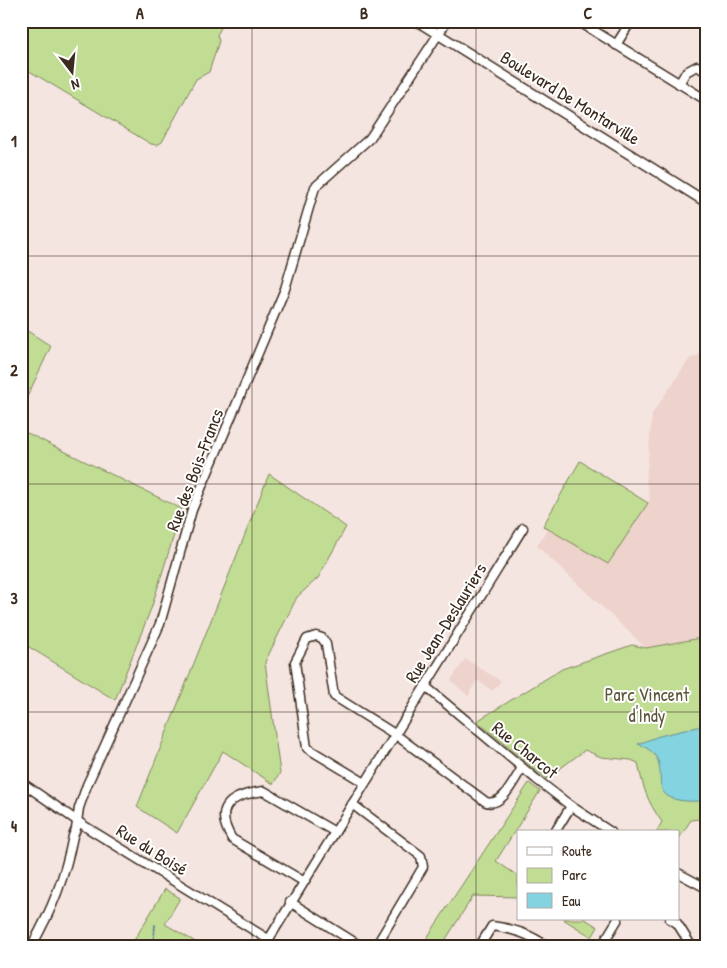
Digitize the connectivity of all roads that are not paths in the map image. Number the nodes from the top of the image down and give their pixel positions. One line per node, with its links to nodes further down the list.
1 (417, 21): 5 (street, Boulevard De Montarville)
2 (447, 21): 5 (street, Rue des Bois-Francs)
3 (578, 21): 6 (street)
4 (631, 21): 6 (street)
5 (439, 35): 10 (street, Boulevard De Montarville); 19 (street, Rue des Bois-Francs)
6 (616, 45): 8 (street)
7 (706, 72): 8 (street)
8 (678, 84): 9 (street)
9 (705, 98)
10 (706, 202)
11 (523, 528): 12 (street, Rue Jean-Deslauriers)
12 (425, 686): 13 (street, Rue Jean-Deslauriers); 14 (street, Rue Charcot)
13 (396, 735): 14 (street); 16 (street, Rue Jean-Deslauriers); 16 (street)
14 (522, 768): 18 (street, Rue Charcot)
15 (21, 782): 19 (street, Rue du Boisé)
16 (365, 784): 17 (street, Rue Jean-Deslauriers)
17 (352, 804): 22 (street, Rue Jean-Deslauriers); 33 (street)
18 (571, 806): 20 (street); 21 (street, Rue Charcot)
19 (77, 820): 29 (street, Rue du Boisé); 30 (street, Rue des Bois-Francs)
20 (556, 830)
21 (608, 830)
22 (334, 832): 24 (street, Rue Jean-Deslauriers); 24 (street)
23 (680, 874): 25 (street)
24 (303, 881): 26 (street, Rue Jean-Deslauriers)
25 (706, 888)
26 (290, 902): 29 (street, Rue Jean-Deslauriers); 32 (street)
27 (617, 920): 36 (street)
28 (672, 920): 37 (street)
29 (268, 939): 31 (street, Rue Jean-Deslauriers)
30 (31, 947)
31 (264, 947)
32 (362, 947)
33 (374, 947)
34 (479, 947): 35 (street)
35 (548, 947)
36 (601, 947)
37 (692, 947)

